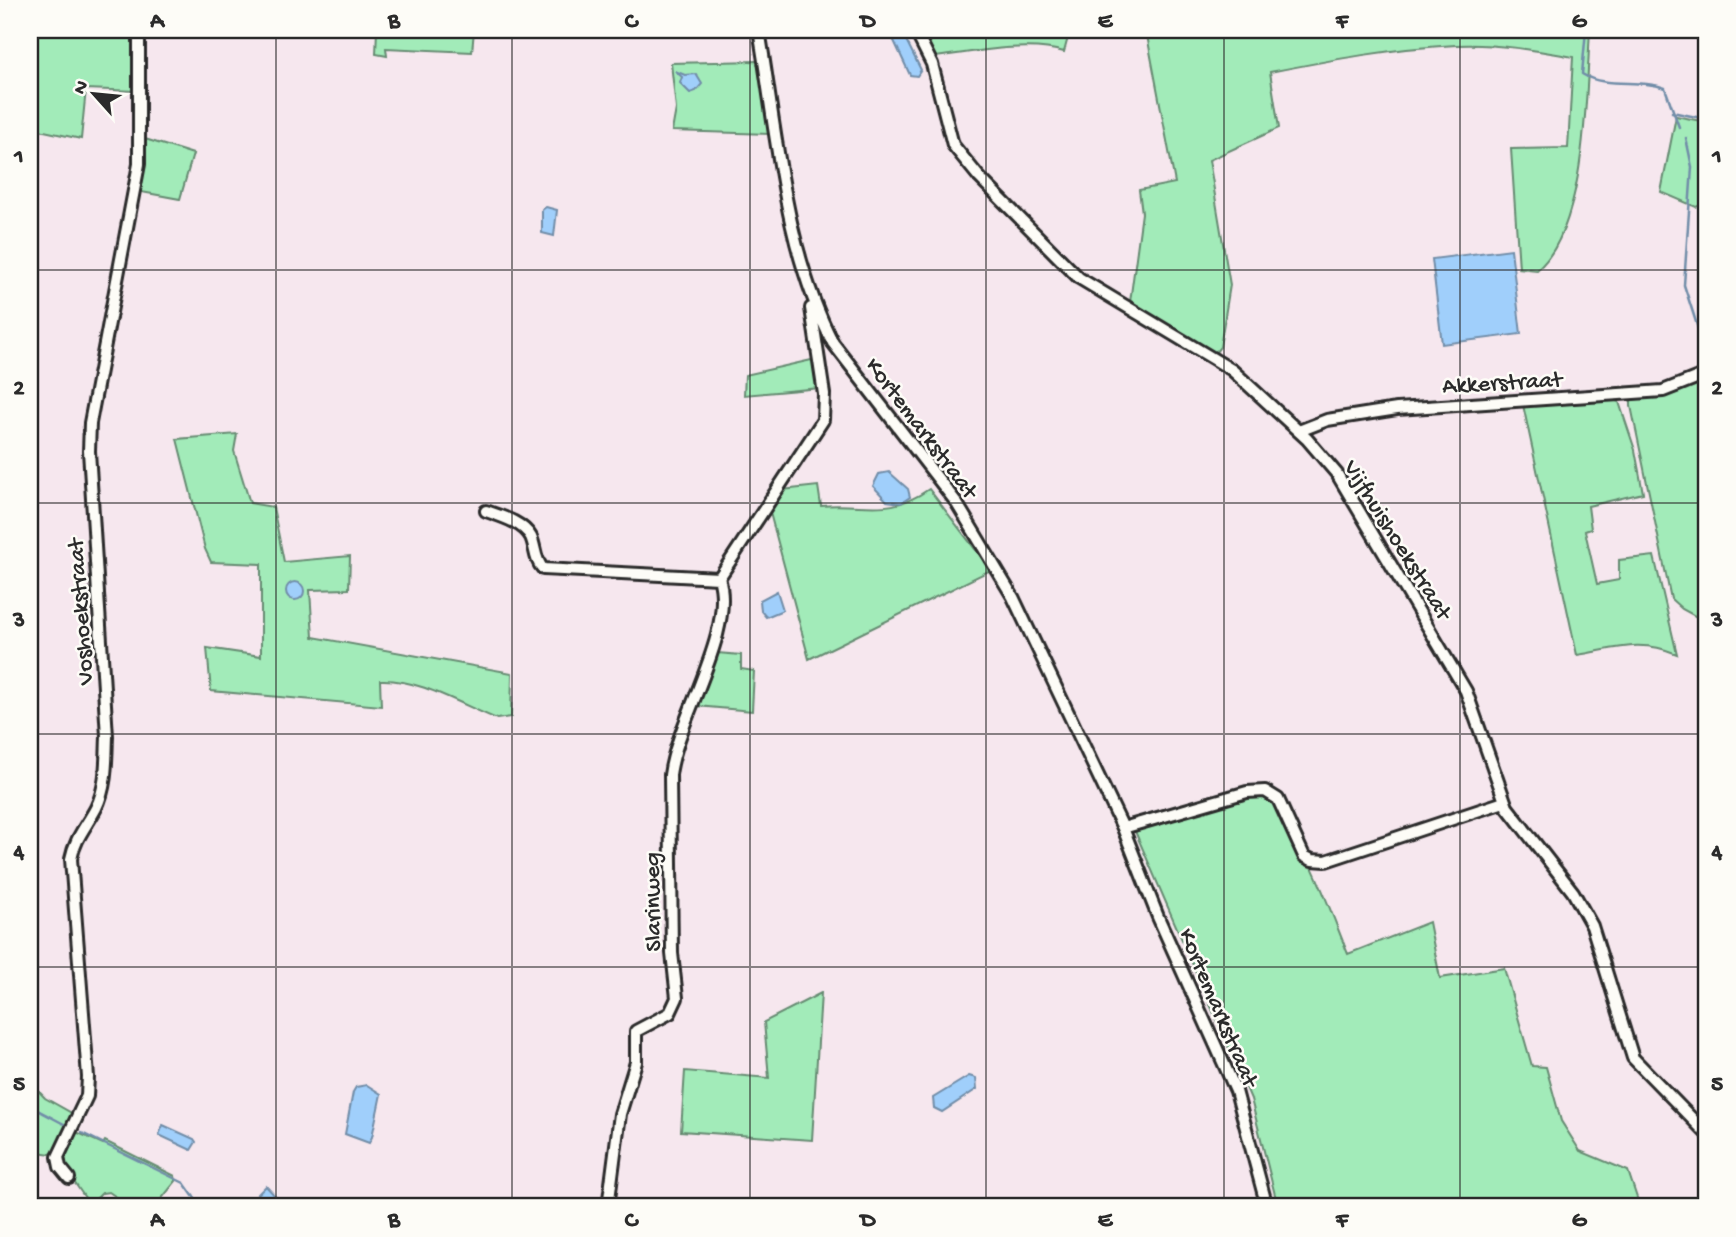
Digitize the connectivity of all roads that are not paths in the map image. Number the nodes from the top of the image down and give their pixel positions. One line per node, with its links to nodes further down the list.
1 (139, 30): 12 (street, Voshoekstraat)
2 (759, 30): 4 (street, Kortemarkstraat)
3 (915, 30): 6 (street, Vijfhuishoekstraat)
4 (810, 295): 8 (street); 10 (street, Kortemarkstraat)
5 (1706, 374): 6 (street, Akkerstraat)
6 (1299, 431): 9 (street, Vijfhuishoekstraat)
7 (486, 511): 8 (street)
8 (719, 578): 13 (street, Slarinweg)
9 (1504, 802): 10 (street); 11 (street, Vijfhuishoekstraat)
10 (1123, 828): 14 (street, Kortemarkstraat)
11 (1706, 1133)
12 (69, 1178)
13 (608, 1207)
14 (1267, 1207)

